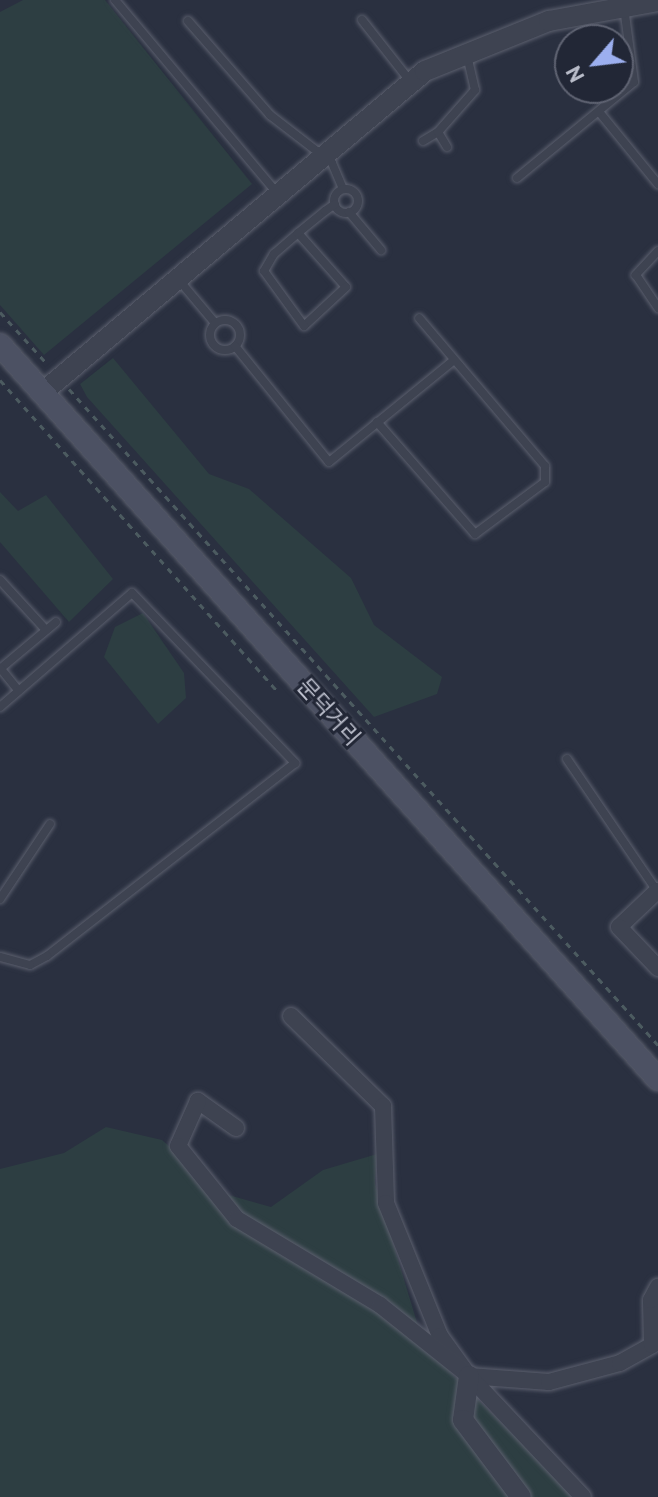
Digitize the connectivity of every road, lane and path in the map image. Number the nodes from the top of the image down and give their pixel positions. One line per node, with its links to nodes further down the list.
1 (115, 0): 16 (lane)
2 (658, 1): 3 (street)
3 (624, 6): 6 (street); 8 (lane)
4 (362, 20): 7 (lane)
5 (188, 21): 12 (lane)
6 (466, 51): 7 (street); 9 (lane)
7 (410, 81): 12 (street)
8 (600, 113): 13 (lane); 14 (lane)
9 (438, 132): 10 (lane); 11 (lane)
10 (423, 141)
11 (447, 147)
12 (322, 153): 15 (lane); 16 (street)
13 (517, 178)
14 (658, 184)
15 (343, 189): 17 (lane); 18 (lane)
16 (277, 193): 22 (street)
17 (335, 204): 18 (lane); 19 (lane)
18 (349, 212): 20 (lane)
19 (298, 233): 19 (lane)
20 (381, 250)
21 (658, 251): 23 (lane)
22 (177, 278): 26 (lane); 30 (street)
23 (658, 308)
24 (0, 312): 30 (path)
25 (419, 318): 29 (lane)
26 (215, 323): 28 (lane); 28 (lane)
27 (0, 345): 32 (main road, 문덕거리)
28 (235, 346): 33 (lane)
29 (453, 361): 33 (lane); 33 (lane)
30 (60, 378): 32 (street); 48 (path)
31 (0, 380): 39 (path)
32 (42, 393): 49 (main road, 문덕거리)
33 (377, 422)
34 (0, 580): 36 (lane)
35 (56, 622): 36 (lane)
36 (46, 630): 37 (lane)
37 (0, 669): 38 (lane)
38 (19, 691): 40 (lane); 45 (lane)
39 (277, 691)
40 (0, 707)
41 (567, 759): 43 (lane)
42 (50, 824): 44 (lane)
43 (657, 891): 46 (street)
44 (0, 899)
45 (0, 957)
46 (658, 968)
47 (291, 1016): 53 (street)
48 (658, 1045)
49 (658, 1079)
50 (236, 1128): 53 (street)
51 (658, 1287): 52 (street)
52 (655, 1350): 53 (street)
53 (469, 1376): 54 (street); 55 (street)
54 (521, 1497)
55 (583, 1497)

